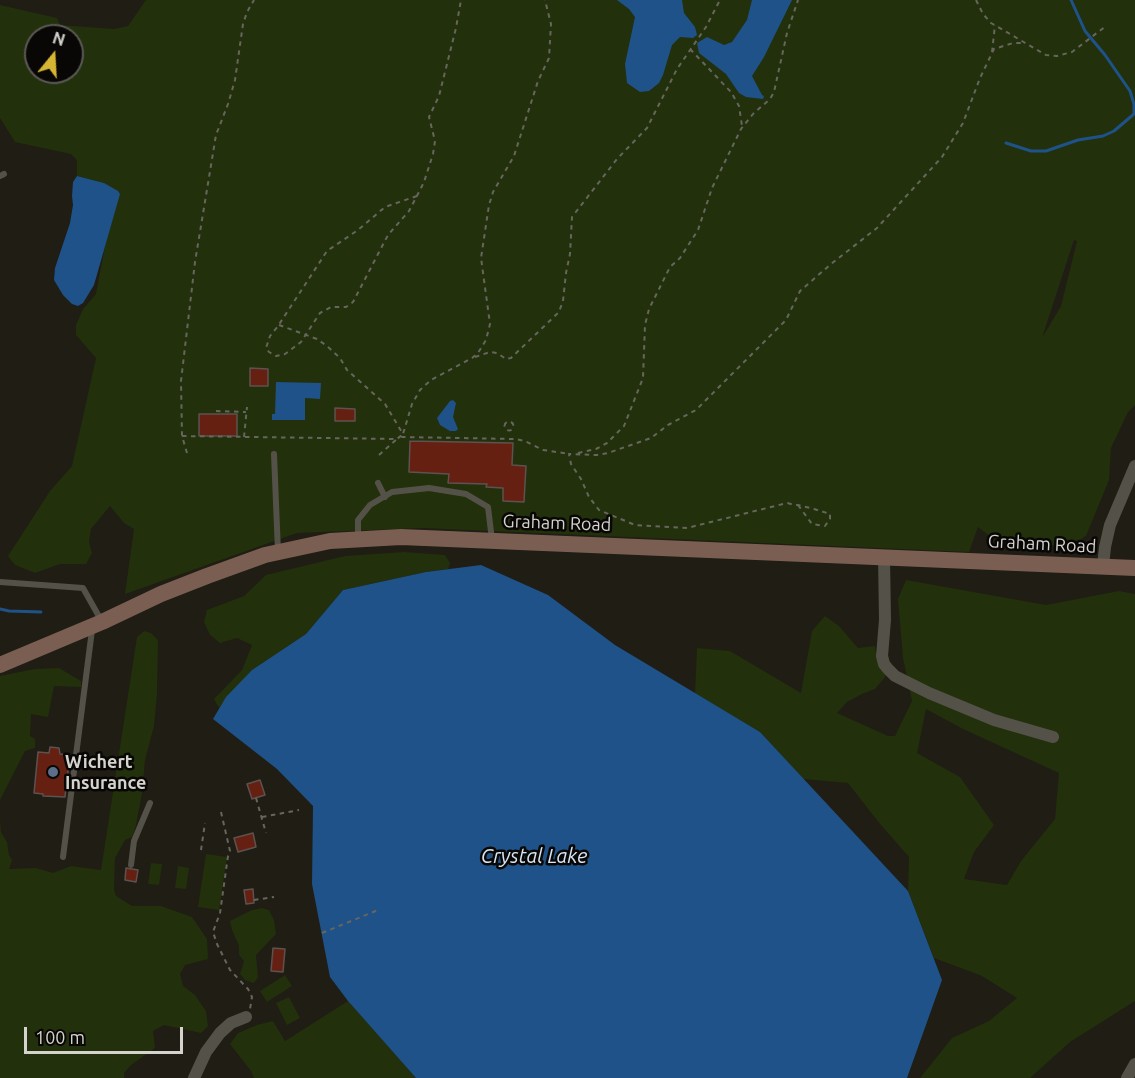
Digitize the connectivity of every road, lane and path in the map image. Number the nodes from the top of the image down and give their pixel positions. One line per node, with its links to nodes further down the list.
1 (254, 0): 21 (path)
2 (461, 0): 13 (path)
3 (545, 0): 16 (path)
4 (720, 0): 10 (path)
5 (798, 0): 12 (path)
6 (976, 0): 7 (path)
7 (995, 25): 9 (path); 11 (path)
8 (1106, 26): 9 (path)
9 (1023, 43): 11 (path)
10 (690, 49): 12 (path); 16 (path)
11 (990, 55): 26 (path)
12 (742, 127): 26 (path)
13 (417, 196): 14 (path); 15 (path)
14 (279, 325): 15 (path); 15 (path)
15 (306, 335): 20 (path)
16 (472, 358): 20 (path)
17 (247, 407): 19 (path)
18 (216, 411): 19 (path)
19 (246, 412): 22 (path)
20 (403, 434): 23 (path); 26 (path)
21 (182, 436): 22 (path); 24 (path)
22 (244, 437): 23 (path)
23 (398, 439): 27 (path)
24 (188, 453)
25 (274, 454): 34 (lane)
26 (569, 454): 31 (path)
27 (379, 455)
28 (1135, 466): 36 (street)
29 (378, 483): 30 (lane)
30 (385, 497): 32 (lane); 33 (lane)
31 (798, 505): 31 (path)
32 (358, 539): 33 (main road, Graham Road); 34 (main road, Graham Road)
33 (492, 540): 35 (main road, Graham Road)
34 (278, 552): 39 (main road, Graham Road)
35 (884, 556): 36 (main road, Graham Road); 41 (street)
36 (1103, 566): 37 (main road, Graham Road)
37 (1135, 568)
38 (0, 582): 39 (lane)
39 (97, 624): 40 (main road, Graham Road); 50 (lane)
40 (0, 665)
41 (1053, 738)
42 (256, 798): 46 (path)
43 (150, 803): 51 (lane)
44 (299, 810): 46 (path)
45 (221, 812): 56 (path)
46 (262, 817): 48 (path)
47 (206, 823): 49 (path)
48 (266, 833)
49 (201, 850)
50 (63, 857)
51 (131, 865)
52 (274, 897): 53 (path)
53 (254, 900)
54 (378, 910): 55 (path)
55 (322, 933)
56 (246, 1017): 58 (street)
57 (1135, 1064): 59 (street)
58 (194, 1078)
59 (1127, 1078)

